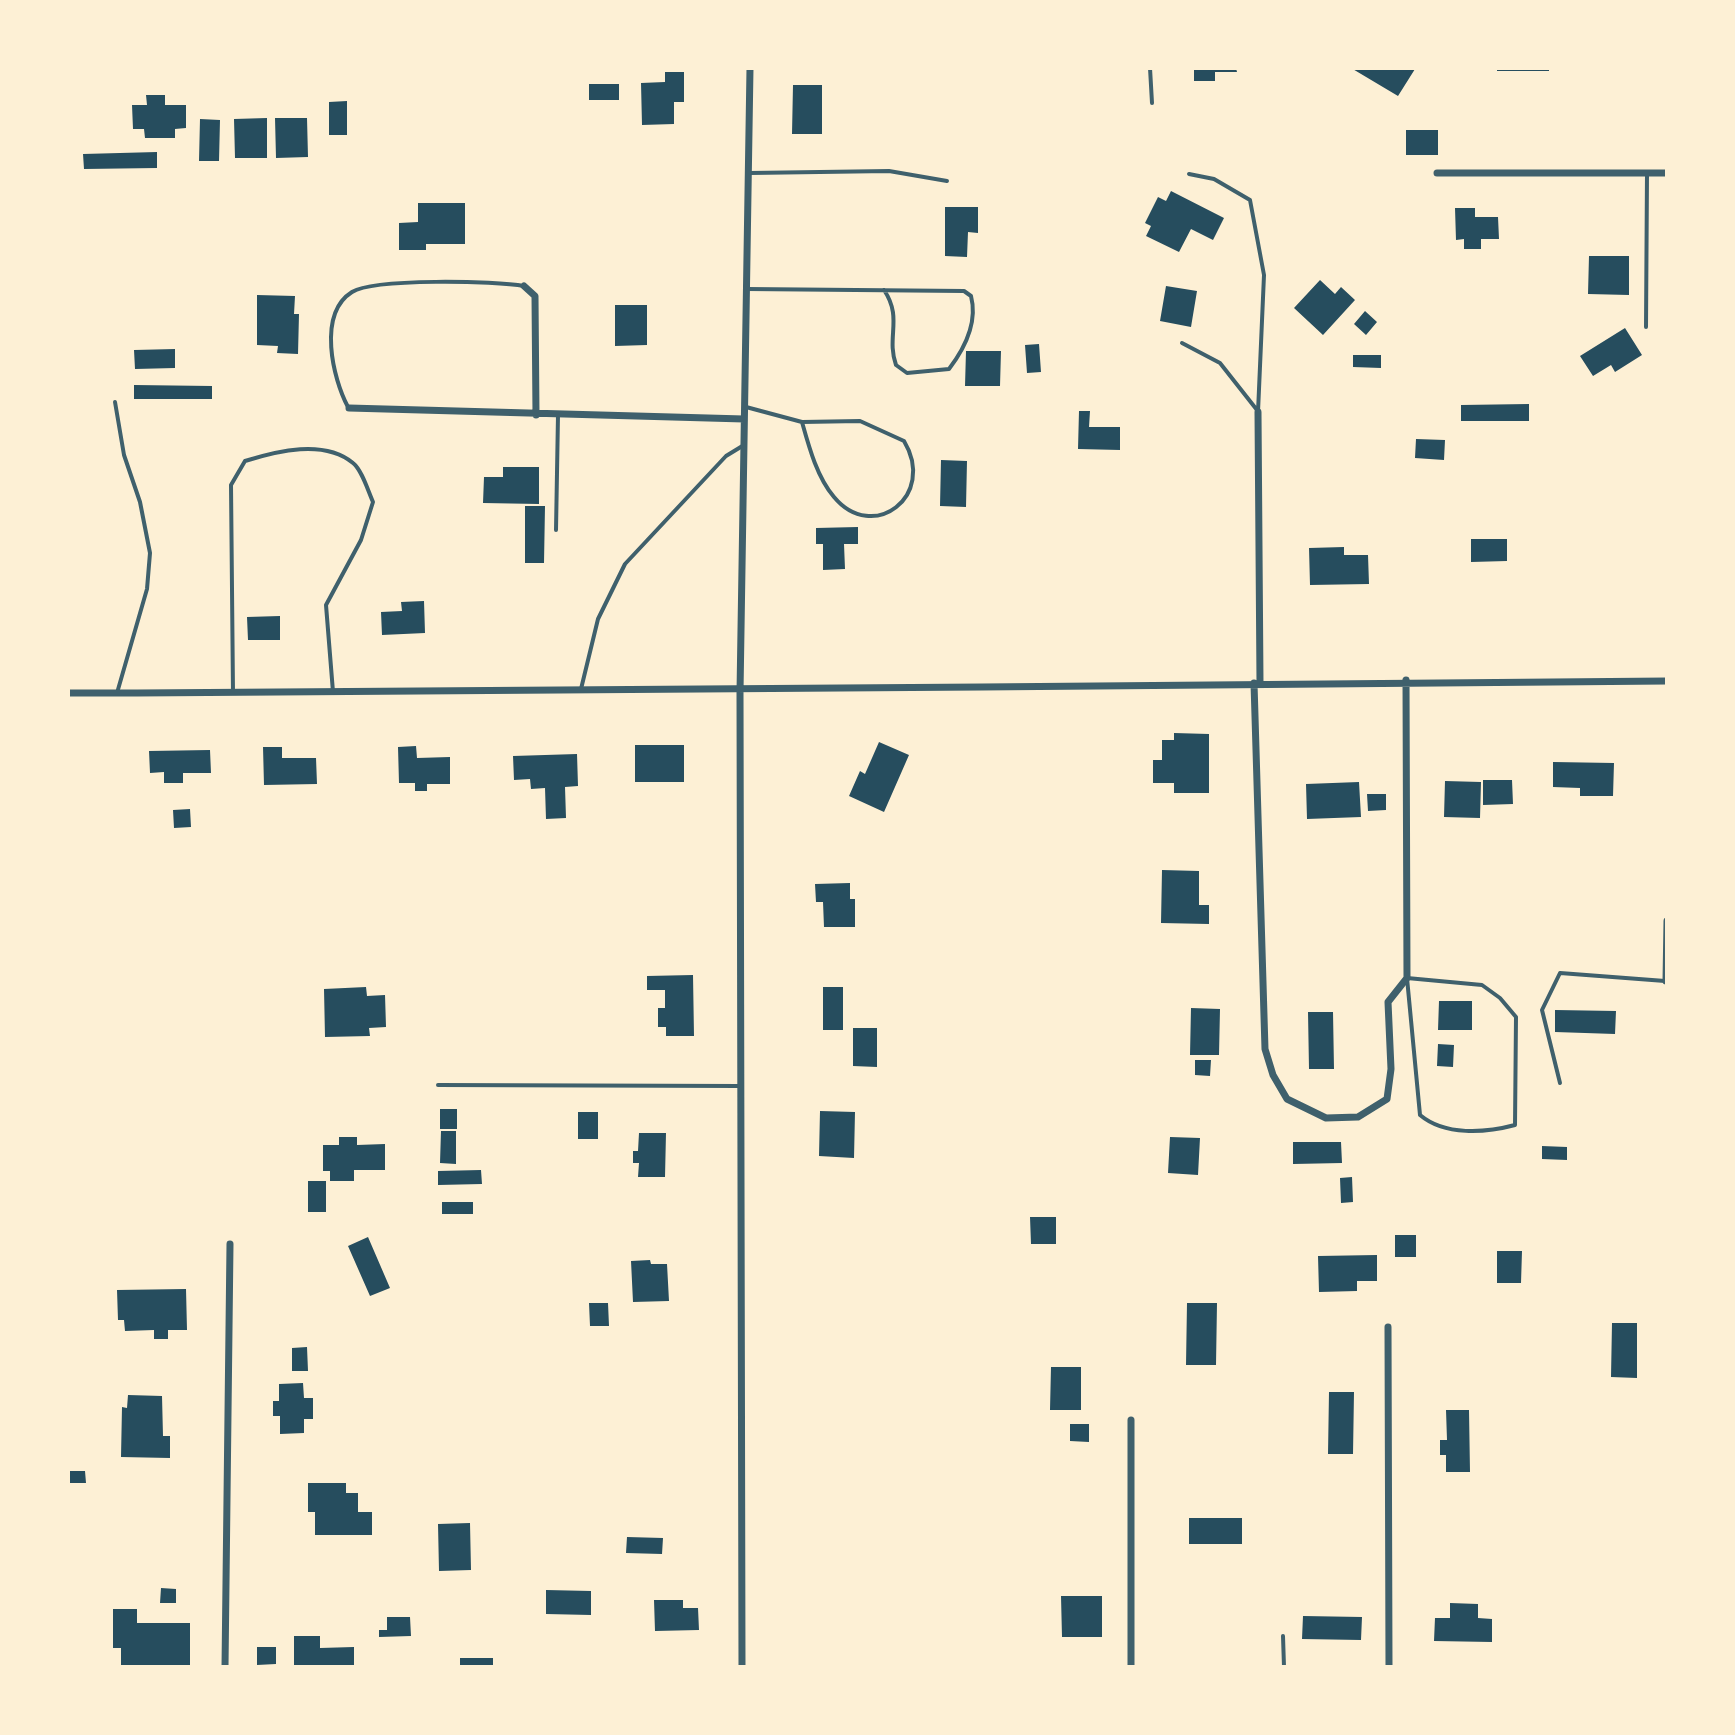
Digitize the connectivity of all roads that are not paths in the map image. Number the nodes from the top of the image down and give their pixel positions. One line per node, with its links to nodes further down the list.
1 (750, 68): 4 (street)
2 (1150, 68): 3 (lane)
3 (1152, 103)
4 (750, 173): 9 (lane); 11 (street)
5 (1437, 173): 6 (street)
6 (1647, 173): 7 (street); 13 (lane)
7 (1667, 173)
8 (1189, 174): 18 (lane)
9 (947, 181)
10 (524, 286): 17 (lane); 19 (street)
11 (747, 289): 12 (lane); 16 (street)
12 (884, 290): 12 (lane)
13 (1646, 327)
14 (1182, 343): 18 (lane)
15 (115, 402): 32 (lane)
16 (744, 406): 21 (street); 22 (lane)
17 (349, 408): 19 (street)
18 (1258, 412): 27 (street)
19 (536, 415): 20 (street)
20 (558, 415): 21 (street); 24 (lane)
21 (744, 419): 23 (street)
22 (802, 422): 22 (lane)
23 (744, 445): 29 (lane); 30 (street)
24 (556, 530)
25 (1406, 680): 26 (street); 27 (street); 35 (street)
26 (1667, 681)
27 (1257, 683): 30 (street); 35 (street)
28 (333, 692): 29 (street); 33 (street); 33 (lane)
29 (581, 692): 30 (street)
30 (740, 692): 39 (street)
31 (68, 693): 32 (street)
32 (117, 693): 33 (street)
33 (233, 693)
34 (1667, 921): 36 (street)
35 (1407, 978): 35 (lane)
36 (1667, 981): 37 (lane)
37 (1560, 1083)
38 (438, 1085): 39 (lane)
39 (741, 1086): 45 (street)
40 (230, 1244): 44 (street)
41 (1388, 1327): 48 (street)
42 (1131, 1420): 46 (street)
43 (1283, 1636): 47 (lane)
44 (225, 1667)
45 (742, 1667)
46 (1131, 1667)
47 (1284, 1667)
48 (1389, 1667)

